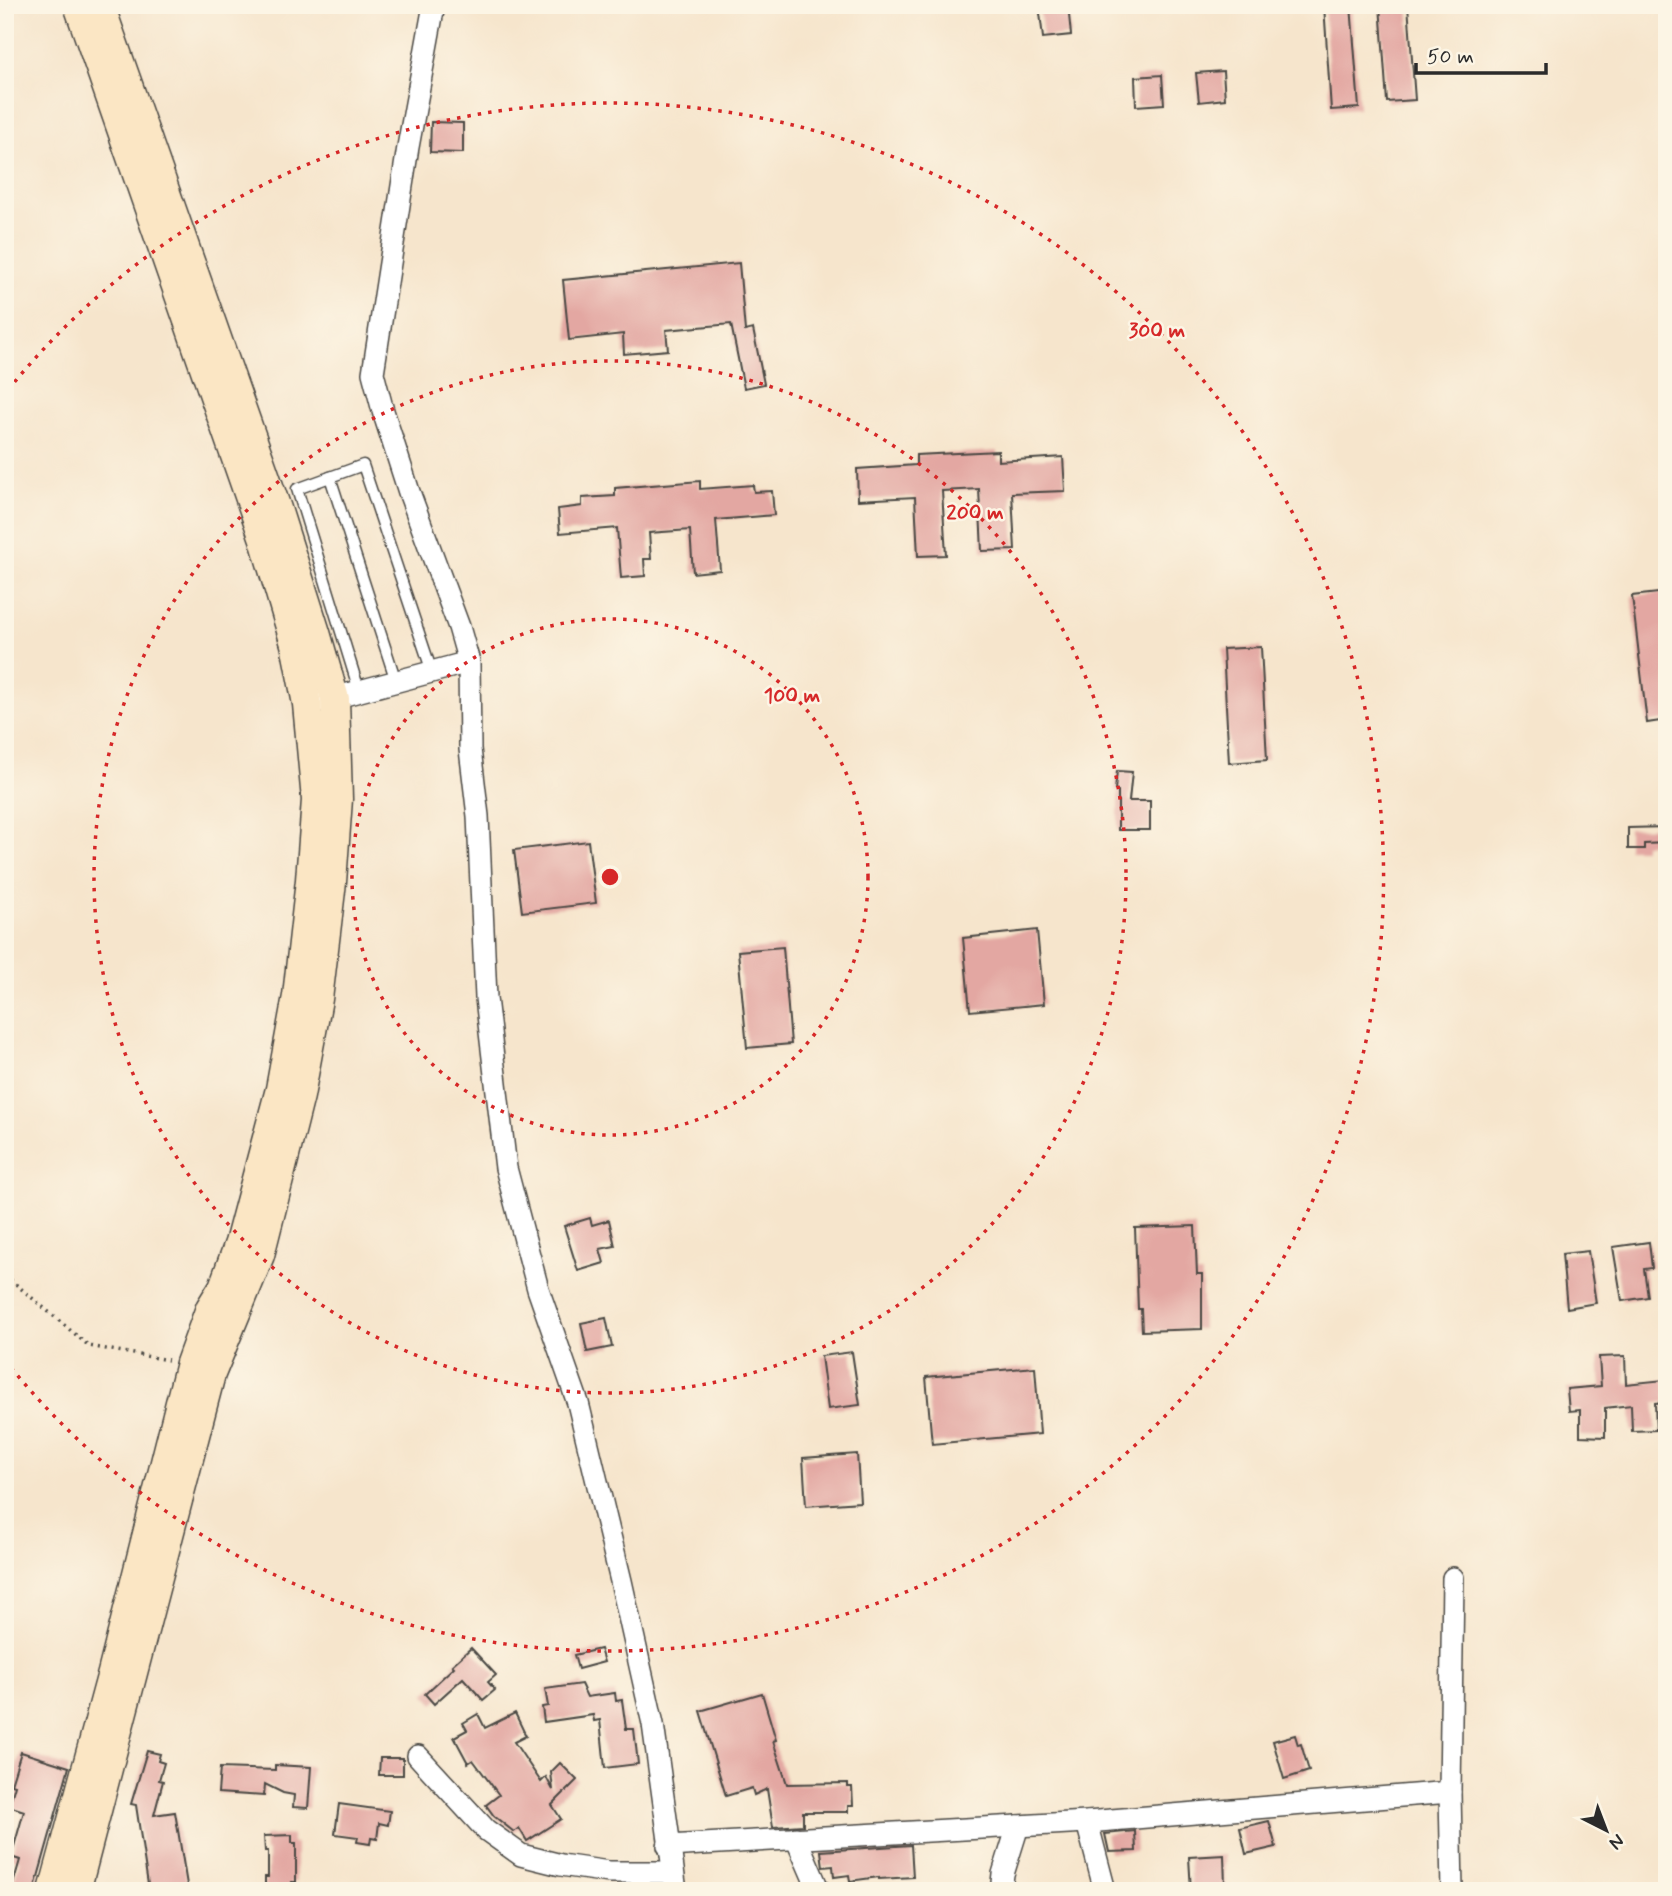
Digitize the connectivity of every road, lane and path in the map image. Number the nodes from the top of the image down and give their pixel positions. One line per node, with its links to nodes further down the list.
1 (78, 5): 9 (street)
2 (100, 5): 8 (street)
3 (434, 5): 5 (street)
4 (330, 477): 6 (lane); 7 (lane); 8 (lane)
5 (469, 662): 6 (street); 19 (street)
6 (432, 672): 7 (street)
7 (396, 681): 8 (street)
8 (347, 695): 9 (street); 18 (street)
9 (307, 704): 11 (street)
10 (5, 1275): 11 (path)
11 (190, 1363): 18 (street)
12 (1453, 1578): 14 (street)
13 (418, 1756): 20 (street)
14 (1450, 1792): 15 (street); 26 (street)
15 (1087, 1822): 16 (street); 25 (street)
16 (1018, 1826): 17 (street); 24 (street)
17 (796, 1838): 19 (street); 23 (street)
18 (77, 1842): 21 (street); 22 (street)
19 (668, 1846): 20 (street)
20 (674, 1882)
21 (53, 1891)
22 (76, 1891)
23 (819, 1891)
24 (1002, 1891)
25 (1105, 1891)
26 (1452, 1891)

